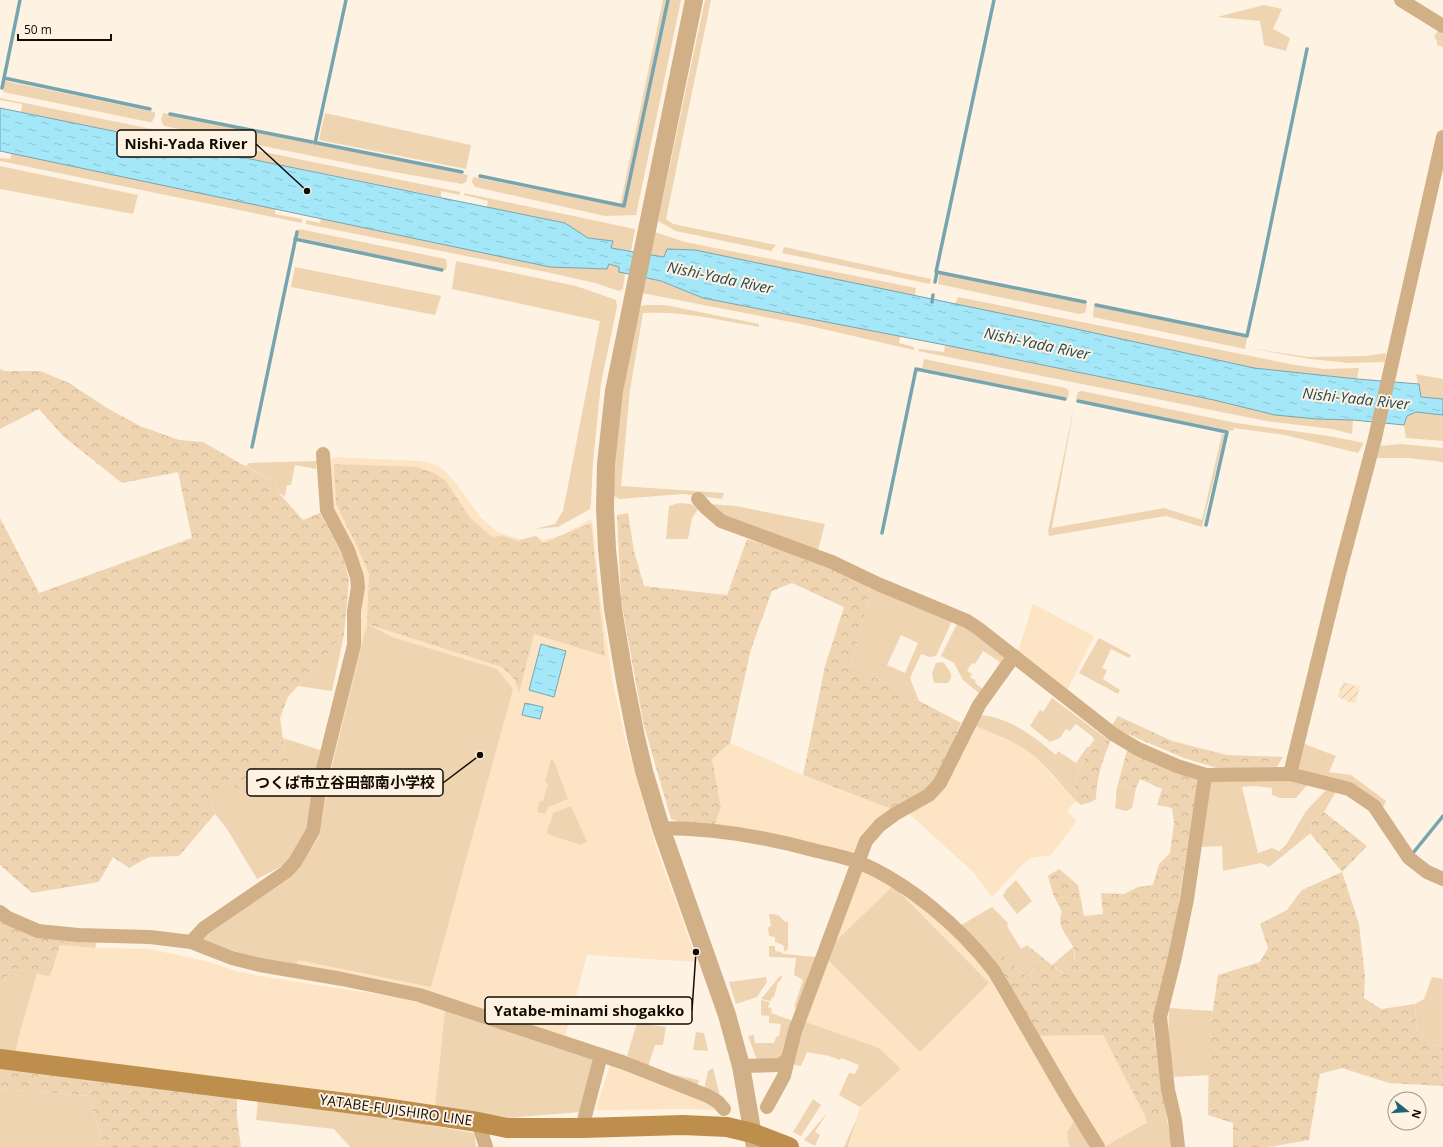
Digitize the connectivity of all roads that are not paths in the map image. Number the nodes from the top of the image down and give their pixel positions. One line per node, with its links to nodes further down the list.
1 (694, 0): 10 (street)
2 (1401, 0): 3 (street)
3 (1443, 26)
4 (1443, 137): 8 (street)
5 (323, 454): 14 (street)
6 (698, 499): 7 (street)
7 (1014, 656): 9 (street); 11 (street)
8 (1290, 774): 9 (street); 12 (street)
9 (1206, 775): 27 (street)
10 (661, 828): 11 (street); 18 (street)
11 (857, 862): 17 (street); 26 (street)
12 (1443, 879)
13 (0, 912): 14 (street)
14 (191, 942): 15 (street)
15 (601, 1055): 20 (street); 22 (street)
16 (0, 1059): 21 (main road, YATABE-FUJISHIRO LINE)
17 (788, 1059): 18 (street); 19 (street)
18 (741, 1066): 23 (street)
19 (767, 1108)
20 (724, 1109)
21 (478, 1122): 22 (main road, YATABE-FUJISHIRO LINE); 24 (street)
22 (582, 1128): 23 (main road, YATABE-FUJISHIRO LINE)
23 (754, 1140): 25 (main road, YATABE-FUJISHIRO LINE)
24 (486, 1147)
25 (790, 1147)
26 (1098, 1147)
27 (1178, 1147)

